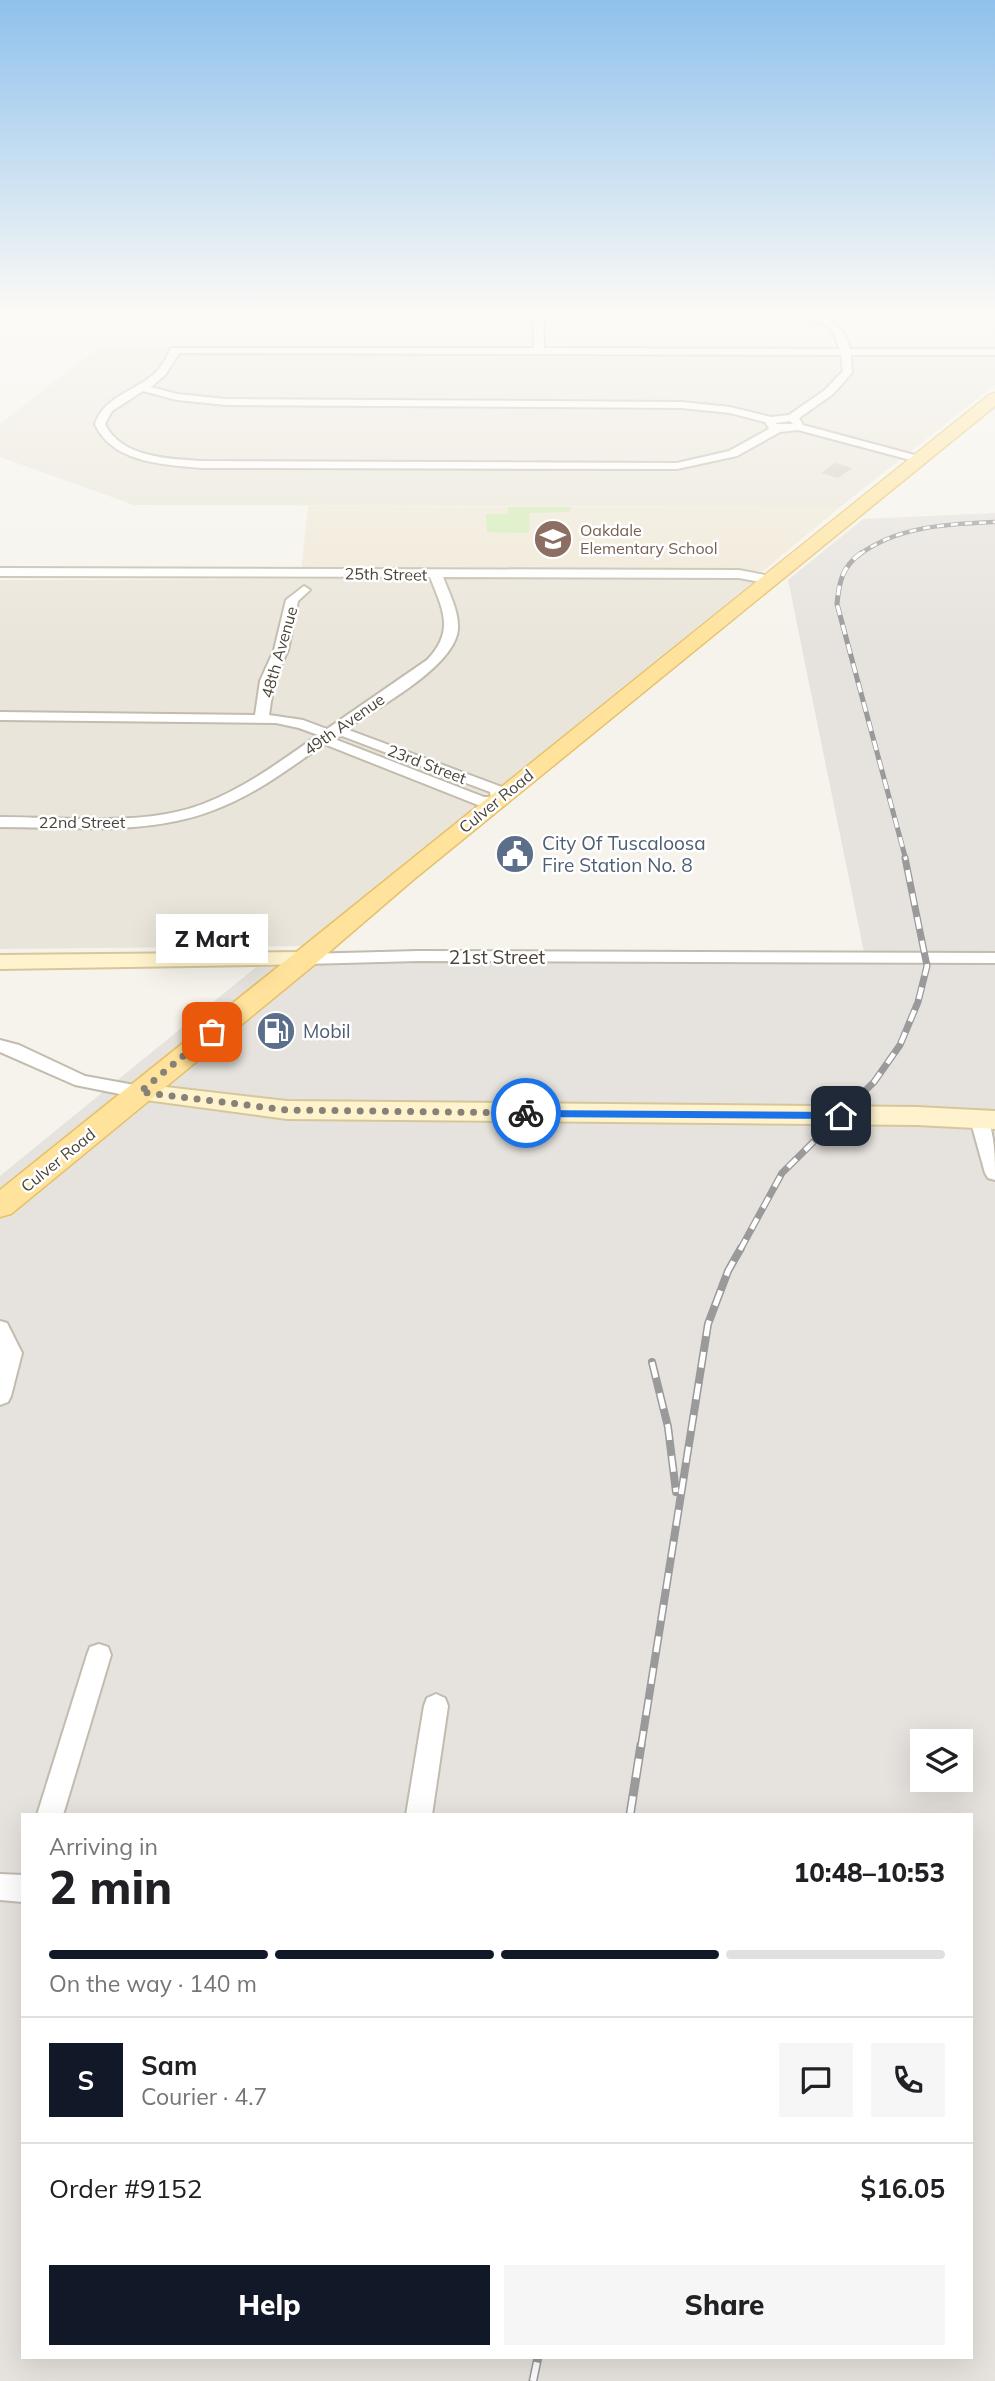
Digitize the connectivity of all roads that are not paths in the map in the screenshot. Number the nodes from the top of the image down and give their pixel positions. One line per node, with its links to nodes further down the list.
1 (101, 425): 2 (street)
2 (772, 425)
3 (805, 425): 5 (street)
4 (961, 425): 5 (main road, Culver Road)
5 (918, 459): 8 (main road, Culver Road)
6 (0, 572): 7 (street, 25th Street)
7 (436, 575): 8 (street, 25th Street); 12 (street, 49th Avenue)
8 (771, 580): 13 (main road, Culver Road)
9 (304, 590): 11 (street, 48th Avenue)
10 (0, 716): 11 (street, 23rd Street)
11 (262, 719): 12 (street, 23rd Street)
12 (328, 734): 13 (street, 23rd Street); 14 (street, 49th Avenue)
13 (499, 800): 17 (main road, Culver Road)
14 (164, 818): 15 (street, 22nd Street)
15 (0, 822)
16 (995, 958): 17 (street, 21st Street)
17 (305, 959): 18 (street, 21st Street); 20 (main road, Culver Road)
18 (0, 962)
19 (0, 1046): 20 (street)
20 (140, 1092): 21 (street); 23 (main road, Culver Road)
21 (987, 1119): 22 (street)
22 (995, 1169)
23 (0, 1206)
24 (0, 1329): 25 (street)
25 (0, 1396)
26 (99, 1655): 28 (street)
27 (436, 1706): 29 (street)
28 (51, 1813)
29 (419, 1813)
30 (0, 1887): 31 (street)
31 (21, 1889)

